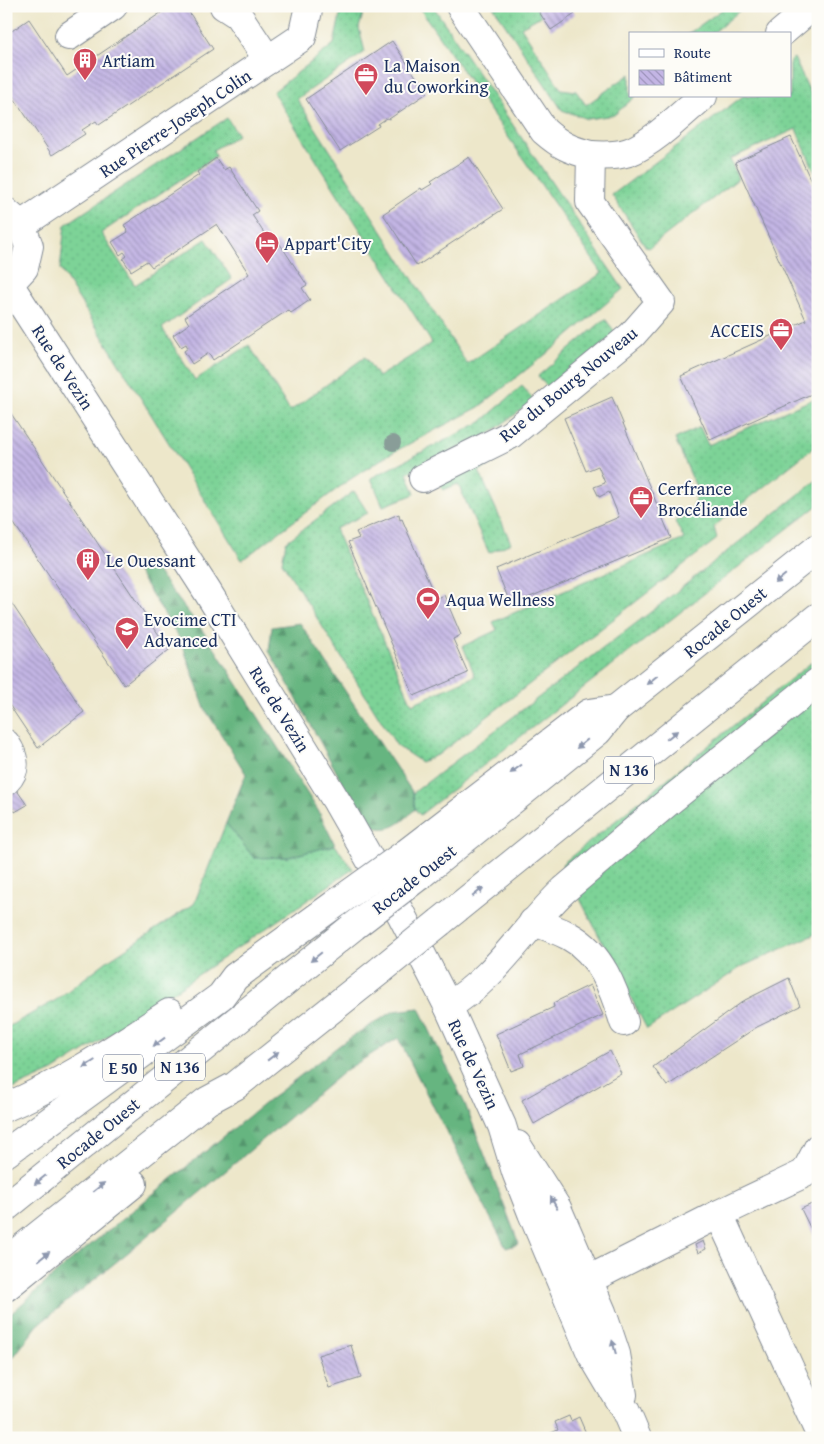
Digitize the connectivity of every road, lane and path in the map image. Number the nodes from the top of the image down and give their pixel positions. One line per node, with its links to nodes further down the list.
1 (112, 6): 7 (main road)
2 (224, 6): 8 (main road)
3 (309, 6): 8 (main road, Rue Pierre-Joseph Colin)
4 (460, 6): 10 (main road)
5 (814, 6): 6 (main road)
6 (782, 32)
7 (69, 36)
8 (268, 60): 11 (main road, Rue Pierre-Joseph Colin)
9 (701, 98): 10 (main road)
10 (591, 155): 13 (main road, Rue du Bourg Nouveau)
11 (14, 219): 12 (main road)
12 (8, 285): 22 (main road, Rue de Vezin)
13 (423, 478)
14 (818, 548): 19 (main road, Rocade Ouest, one-way to 19)
15 (818, 617): 24 (main road, N 136, one-way to 15, bridge)
16 (818, 682): 20 (main road)
17 (6, 744): 18 (main road)
18 (6, 780)
19 (412, 865): 21 (main road, bridge); 29 (main road, Rocade Ouest / N 136, one-way to 29, bridge)
20 (533, 922): 22 (main road); 23 (main road)
21 (236, 977): 25 (main road, one-way to 25); 28 (main road, E 50, one-way to 28)
22 (448, 1006): 26 (main road, Rue de Vezin)
23 (624, 1022)
24 (235, 1086): 32 (main road, N 136, one-way to 24); 34 (main road, one-way to 24)
25 (6, 1107)
26 (502, 1126): 30 (main road, Rue de Vezin); 33 (main road, Rue de Vezin, one-way to 26)
27 (818, 1148): 31 (main road)
28 (6, 1153)
29 (6, 1207)
30 (532, 1214): 33 (main road); 35 (main road, Rue de Vezin)
31 (720, 1214): 33 (main road); 37 (main road)
32 (6, 1261)
33 (588, 1280): 35 (main road); 36 (main road, Rue de Vezin, one-way to 33)
34 (6, 1287)
35 (574, 1314): 36 (main road, Rue de Vezin)
36 (626, 1412): 38 (main road, Rue de Vezin)
37 (818, 1430)
38 (637, 1438)

